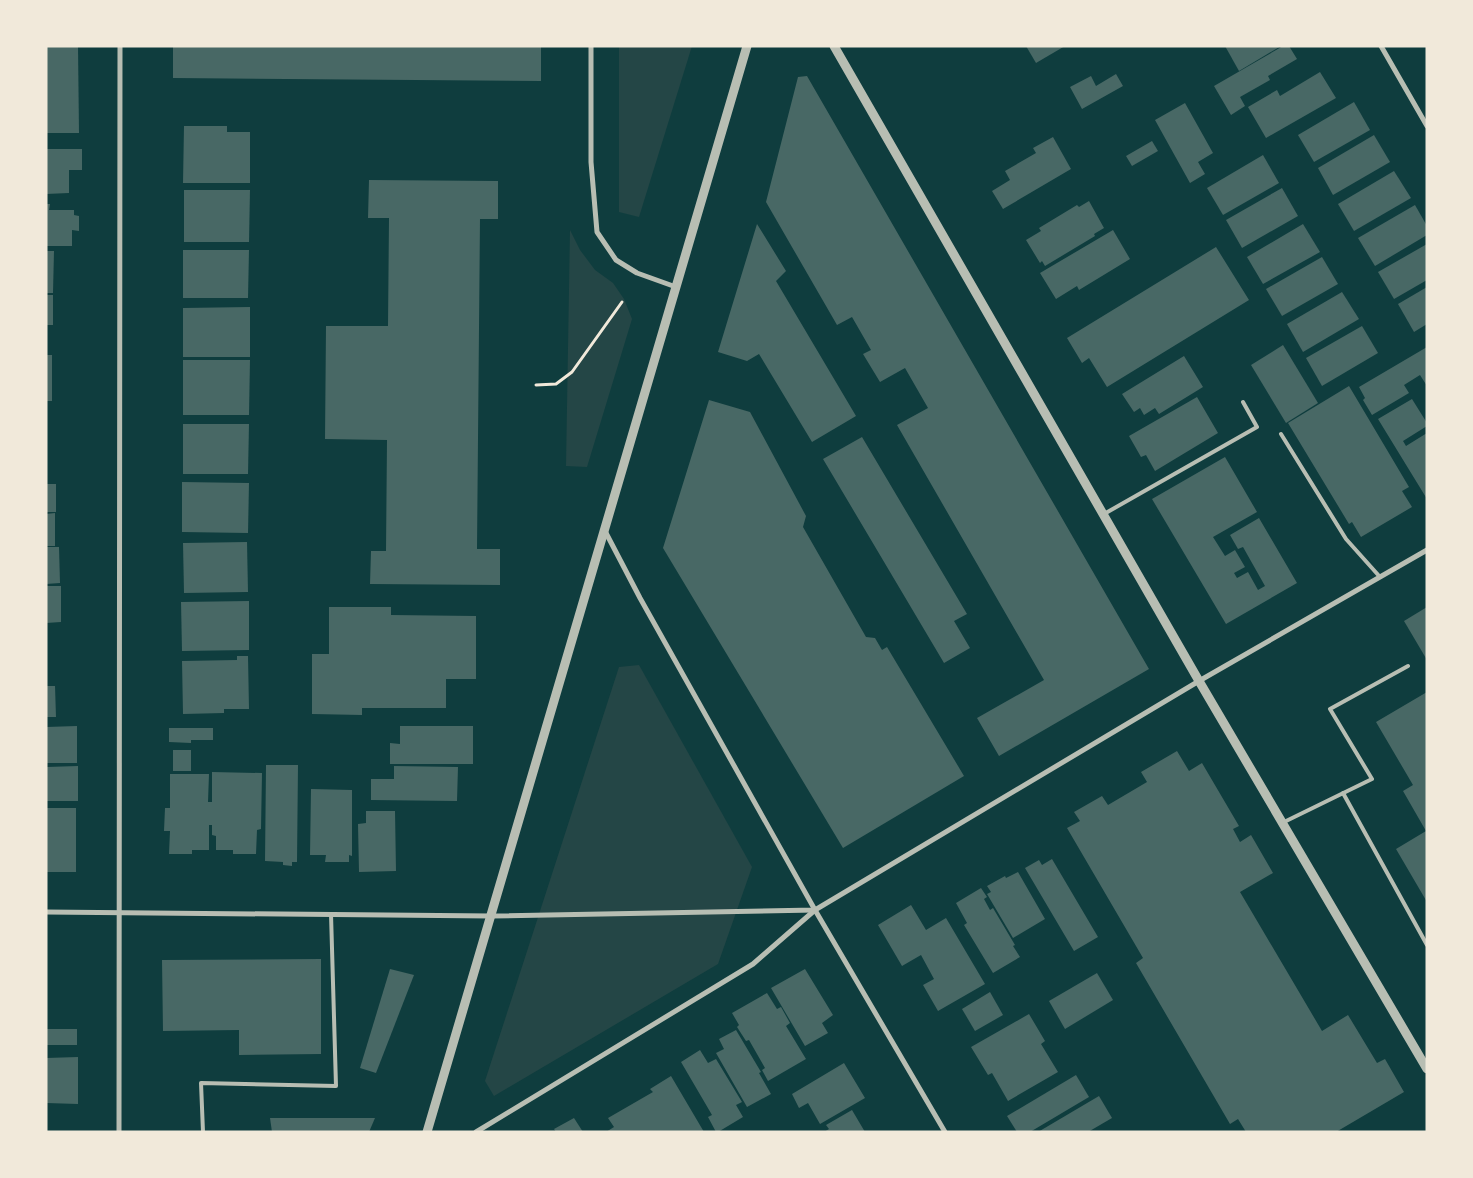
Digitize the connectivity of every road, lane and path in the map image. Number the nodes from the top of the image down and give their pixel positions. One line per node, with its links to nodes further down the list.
1 (120, 46): 21 (street)
2 (591, 46): 7 (street)
3 (747, 46): 7 (street)
4 (834, 46): 12 (street)
5 (1381, 46): 6 (street)
6 (1427, 126)
7 (676, 288): 13 (street)
8 (622, 302): 9 (path)
9 (536, 385)
10 (1243, 402): 12 (lane)
11 (1281, 434): 15 (lane)
12 (1103, 514): 17 (street)
13 (605, 531): 20 (street); 24 (street)
14 (1427, 550): 15 (street)
15 (1380, 577): 17 (street)
16 (1408, 666): 18 (lane)
17 (1199, 681): 19 (street); 20 (street)
18 (1343, 793): 19 (lane); 25 (lane)
19 (1282, 822): 26 (street)
20 (815, 910): 24 (street); 30 (street); 31 (street)
21 (119, 911): 22 (street); 23 (street); 27 (street)
22 (46, 912)
23 (331, 914): 24 (street); 28 (lane)
24 (491, 916): 29 (street)
25 (1427, 944)
26 (1427, 1069)
27 (118, 1132)
28 (203, 1132)
29 (427, 1132)
30 (476, 1132)
31 (945, 1132)

